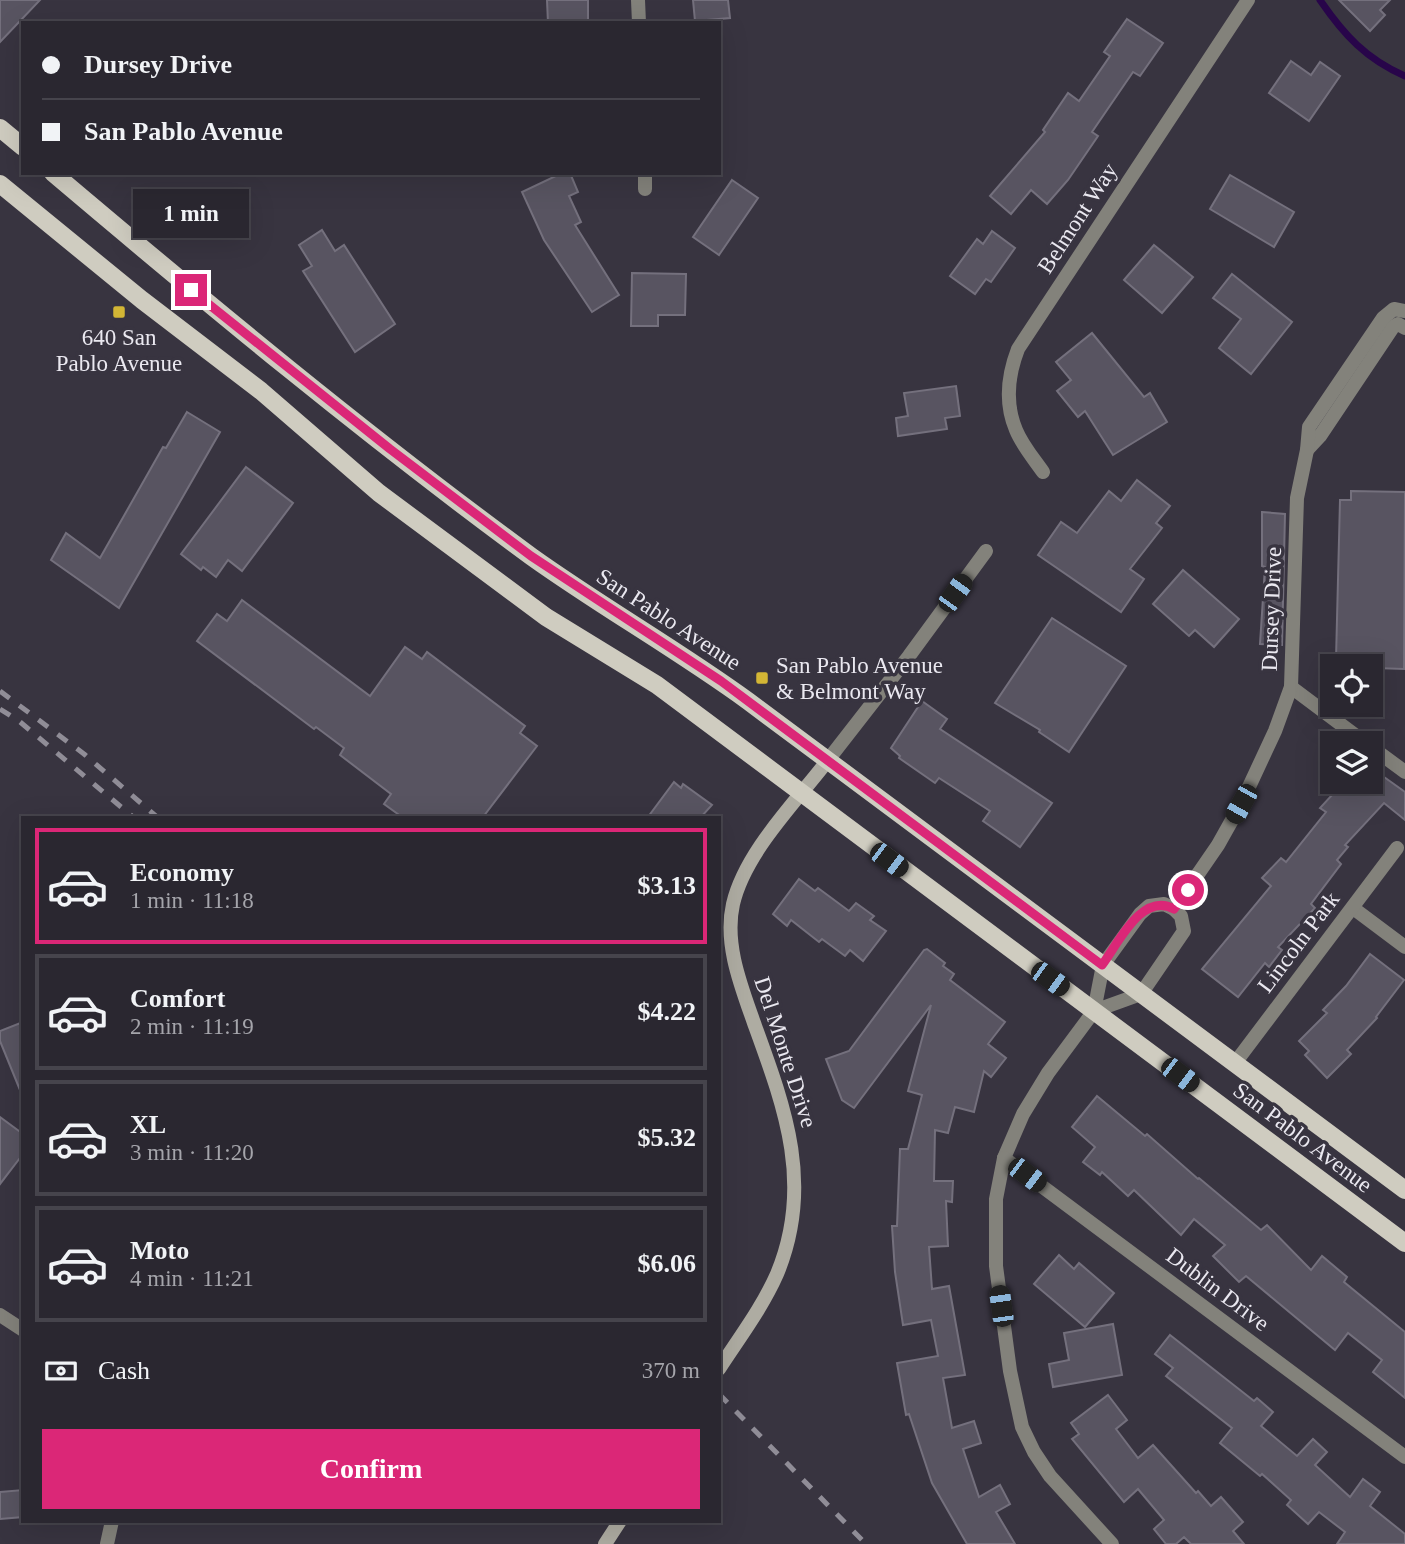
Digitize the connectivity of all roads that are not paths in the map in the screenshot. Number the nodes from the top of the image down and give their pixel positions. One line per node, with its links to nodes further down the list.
1 (638, 0): 3 (street)
2 (1248, 0): 13 (street, Belmont Way)
3 (639, 21)
4 (0, 128): 5 (main road)
5 (21, 145)
6 (55, 175): 18 (main road, San Pablo Avenue)
7 (645, 175): 9 (street)
8 (0, 184): 20 (main road, San Pablo Avenue)
9 (645, 189)
10 (1405, 311): 12 (street, Dursey Drive)
11 (1405, 328): 12 (street, Dursey Drive)
12 (1307, 450): 15 (street, Dursey Drive)
13 (1043, 472)
14 (986, 551): 18 (street)
15 (1291, 687): 16 (street); 23 (street, Dursey Drive)
16 (1350, 731)
17 (1383, 756): 19 (street)
18 (828, 760): 20 (street); 25 (main road, San Pablo Avenue)
19 (1405, 772)
20 (802, 794): 27 (main road, San Pablo Avenue); 34 (street, Del Monte Drive)
21 (1397, 848): 22 (street, Lincoln Park)
22 (1353, 908): 24 (street); 28 (street, Lincoln Park)
23 (1174, 909): 25 (street); 26 (street)
24 (1405, 947)
25 (1102, 965): 26 (main road, San Pablo Avenue); 27 (street)
26 (1141, 994): 27 (street); 28 (main road, San Pablo Avenue)
27 (1094, 1012): 29 (street); 31 (main road, San Pablo Avenue)
28 (1235, 1063): 30 (main road, San Pablo Avenue)
29 (1004, 1158): 35 (street, Dublin Drive); 40 (street)
30 (1405, 1190)
31 (1405, 1243)
32 (0, 1315): 33 (street)
33 (21, 1329)
34 (721, 1366)
35 (1405, 1457)
36 (112, 1523): 38 (street)
37 (620, 1523): 39 (street)
38 (107, 1544)
39 (605, 1544)
40 (1112, 1544)

